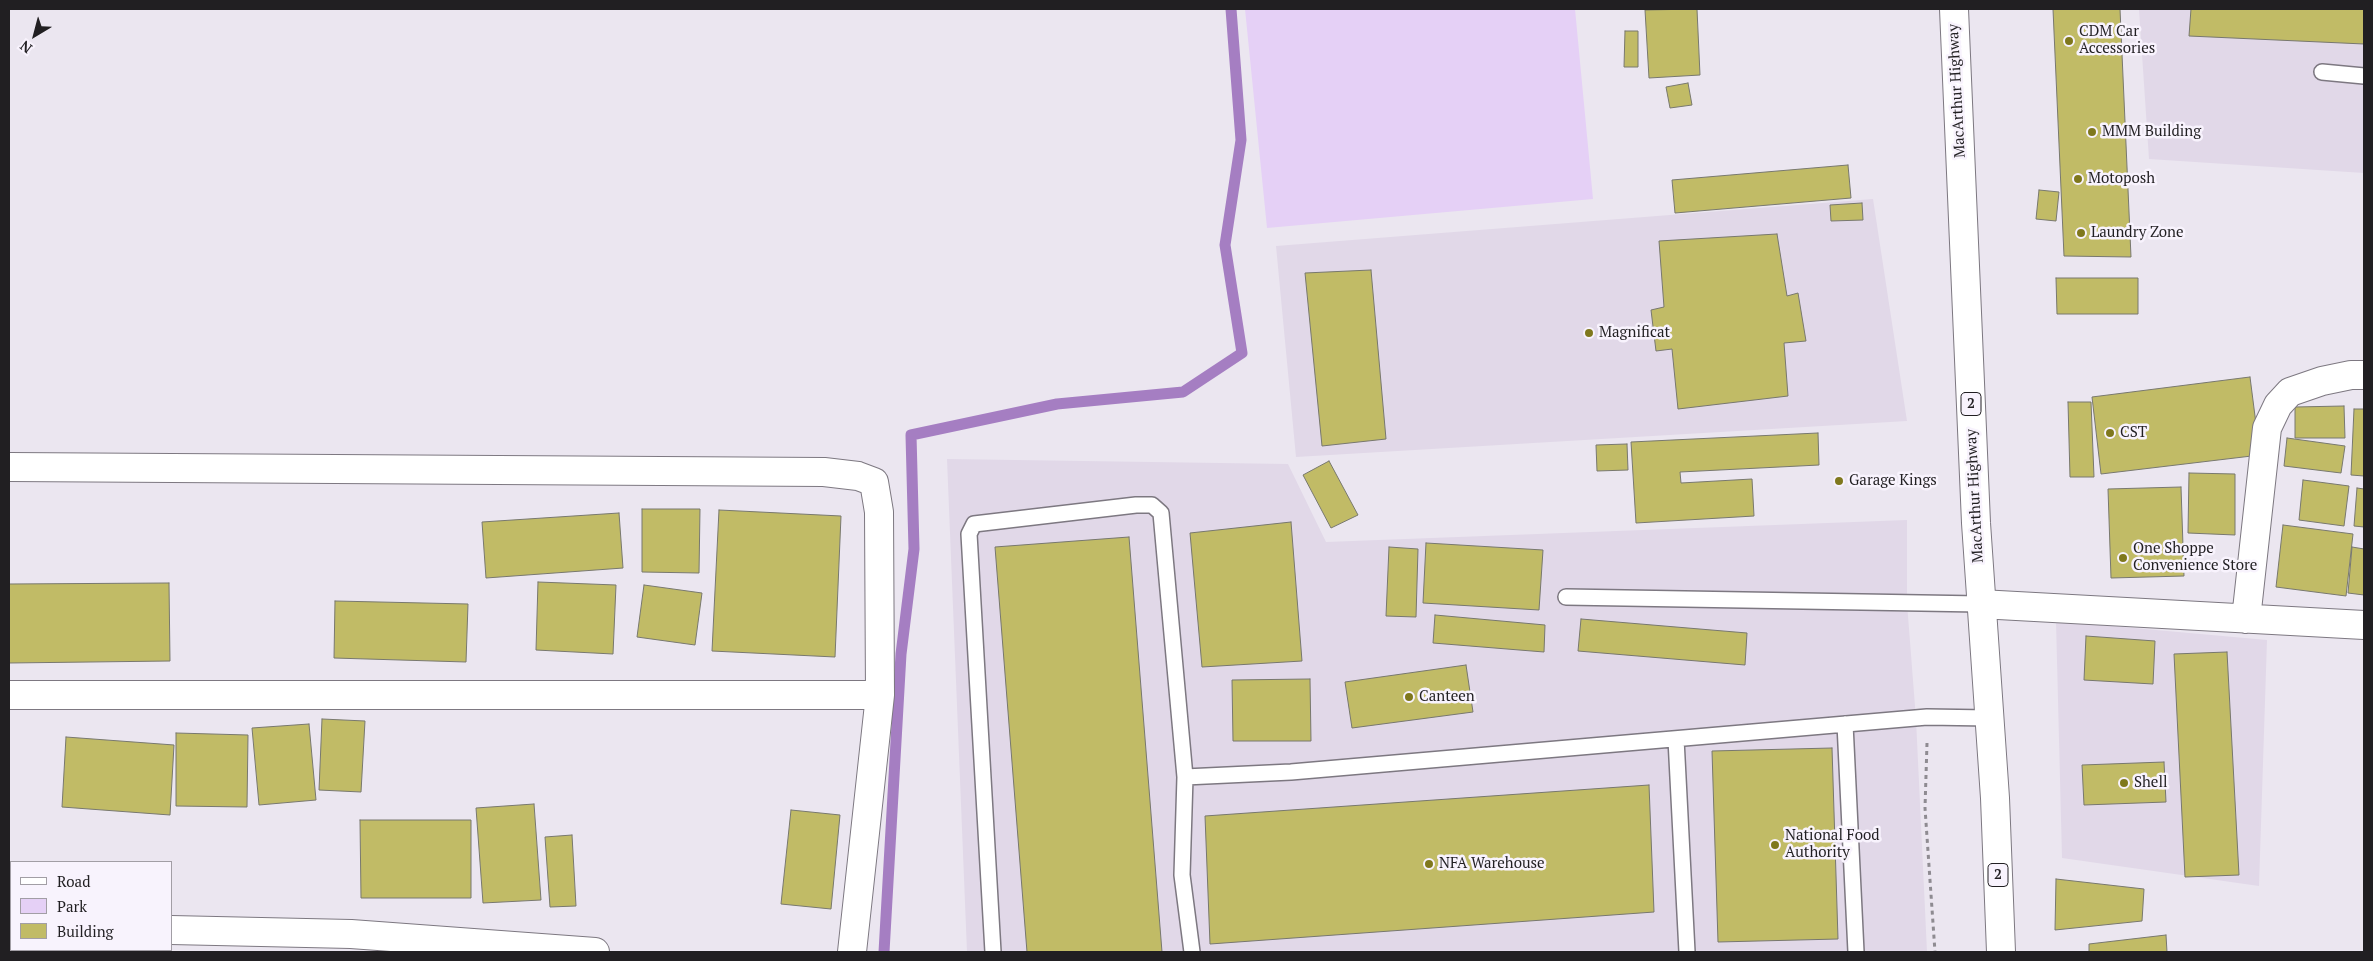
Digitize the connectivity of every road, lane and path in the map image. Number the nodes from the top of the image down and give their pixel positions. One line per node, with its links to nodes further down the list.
1 (1954, 9): 7 (main road, MacArthur Highway / 2)
2 (2322, 72): 3 (lane)
3 (2364, 76)
4 (2364, 375): 8 (main road)
5 (9, 467): 11 (main road)
6 (1566, 597): 7 (lane)
7 (1980, 604): 8 (main road); 13 (main road, MacArthur Highway / 2)
8 (2246, 619): 9 (main road)
9 (2364, 625)
10 (9, 695): 11 (main road)
11 (880, 696): 19 (main road)
12 (1927, 717): 13 (lane); 14 (lane); 24 (path)
13 (1989, 718): 25 (main road, MacArthur Highway / 2)
14 (1846, 724): 15 (lane); 23 (lane)
15 (1676, 739): 16 (lane); 22 (lane)
16 (1185, 777): 20 (lane); 21 (lane)
17 (172, 930): 18 (main road)
18 (595, 952)
19 (852, 952)
20 (993, 952)
21 (1192, 952)
22 (1687, 952)
23 (1856, 952)
24 (1935, 952)
25 (2001, 952)

